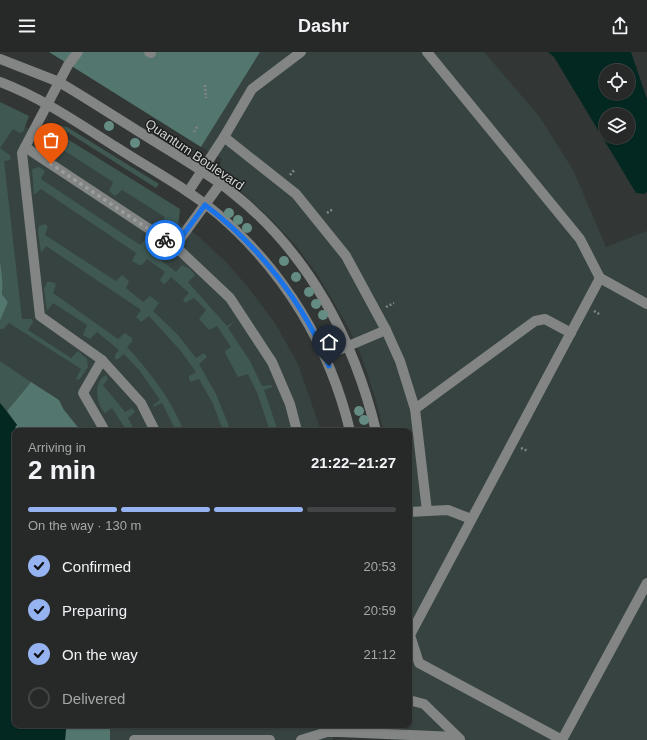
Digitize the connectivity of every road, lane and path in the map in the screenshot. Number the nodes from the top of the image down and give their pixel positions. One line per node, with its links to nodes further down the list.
1 (78, 52): 6 (street)
2 (301, 52): 12 (street)
3 (427, 52): 23 (street)
4 (0, 59): 6 (street, Quantum Boulevard)
5 (0, 82): 9 (street)
6 (59, 82): 9 (street); 15 (street, Quantum Boulevard)
7 (205, 85): 8 (path)
8 (206, 98)
9 (48, 105): 13 (street); 18 (street)
10 (198, 126): 11 (path)
11 (194, 132)
12 (224, 137): 15 (street); 27 (street)
13 (25, 147): 22 (street); 31 (street)
14 (295, 169): 16 (path)
15 (201, 171): 17 (street, Quantum Boulevard); 18 (street)
16 (289, 176)
17 (220, 184): 19 (street); 29 (street, Quantum Boulevard)
18 (188, 192): 19 (street)
19 (205, 205): 22 (street); 30 (street)
20 (333, 209): 21 (path)
21 (325, 215)
22 (175, 246): 35 (street)
23 (600, 278): 25 (street); 28 (street)
24 (394, 303): 26 (path)
25 (647, 304)
26 (386, 307)
27 (386, 330): 29 (street); 32 (street)
28 (571, 333): 32 (street); 40 (street)
29 (349, 346): 30 (street); 37 (street, Quantum Boulevard)
30 (325, 356): 36 (street)
31 (102, 360): 33 (street); 34 (street)
32 (415, 409): 38 (street)
33 (103, 428)
34 (154, 428)
35 (296, 428)
36 (349, 428)
37 (375, 428)
38 (426, 511): 39 (street); 40 (street)
39 (412, 512)
40 (471, 519): 42 (street)
41 (647, 583): 51 (street)
42 (412, 631)
43 (412, 642): 51 (street)
44 (412, 701): 47 (street)
45 (358, 732): 46 (street); 50 (street)
46 (383, 733): 47 (street)
47 (460, 739)
48 (134, 740): 49 (street)
49 (270, 740)
50 (301, 740)
51 (562, 740)

